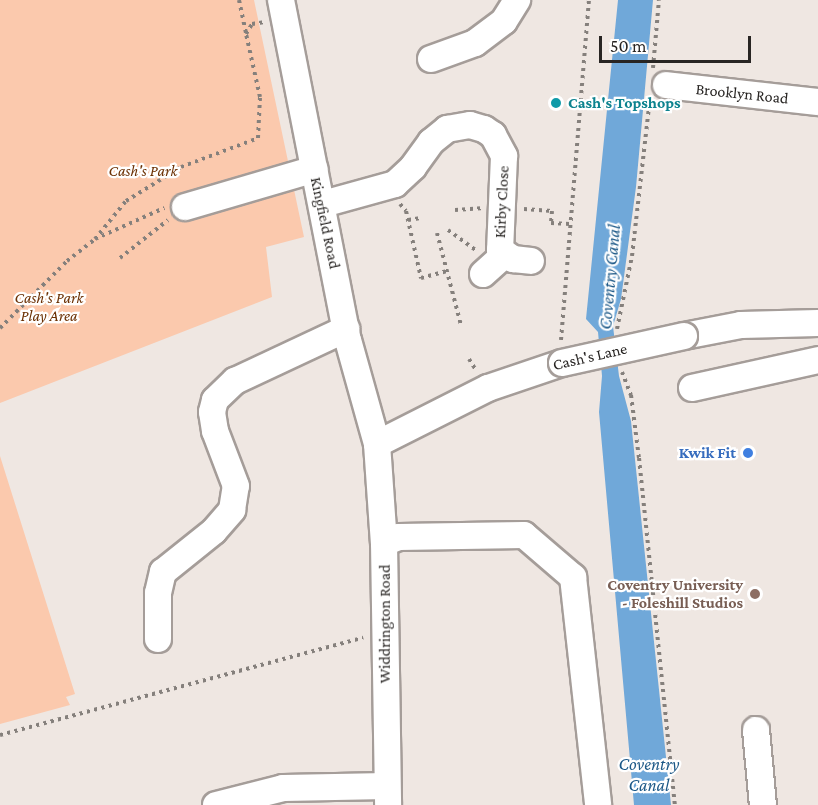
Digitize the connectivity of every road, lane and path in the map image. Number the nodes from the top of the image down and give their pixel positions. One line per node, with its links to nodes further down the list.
1 (239, 0): 6 (path)
2 (517, 0): 7 (street)
3 (589, 0): 17 (path)
4 (659, 0): 8 (path)
5 (283, 9): 6 (path); 10 (street, Kingfield Road)
6 (246, 34): 20 (path)
7 (431, 59)
8 (656, 86): 9 (street, Brooklyn Road); 29 (path)
9 (818, 102)
10 (315, 169): 12 (street, Kingfield Road); 14 (street)
11 (385, 188): 12 (street, Kirby Close); 13 (street, Kirby Close); 16 (path)
12 (323, 204): 28 (street, Kingfield Road)
13 (502, 206): 17 (path); 23 (street, Kirby Close)
14 (185, 207): 20 (path); 21 (path)
15 (421, 218): 16 (path)
16 (408, 220): 24 (path)
17 (570, 224): 30 (path)
18 (448, 230): 23 (path)
19 (437, 233): 24 (path)
20 (95, 239): 27 (path)
21 (120, 258)
22 (531, 261): 23 (street, Kirby Close)
23 (494, 264)
24 (447, 271): 26 (path)
25 (818, 323): 30 (street, Cash's Lane, bridge)
26 (460, 325)
27 (0, 328)
28 (346, 329): 34 (street, Kingfield Road); 37 (street)
29 (617, 341)
30 (561, 353): 34 (street, Cash's Lane)
31 (818, 360): 33 (street)
32 (621, 369): 43 (path)
33 (692, 388)
34 (377, 444): 35 (street, Widdrington Road)
35 (384, 543): 36 (street, Widdrington Road); 42 (street)
36 (384, 633): 39 (path); 40 (street, Widdrington Road)
37 (158, 639)
38 (756, 730): 44 (street)
39 (0, 735)
40 (388, 795): 41 (street)
41 (216, 805)
42 (598, 805)
43 (675, 805)
44 (763, 805)

